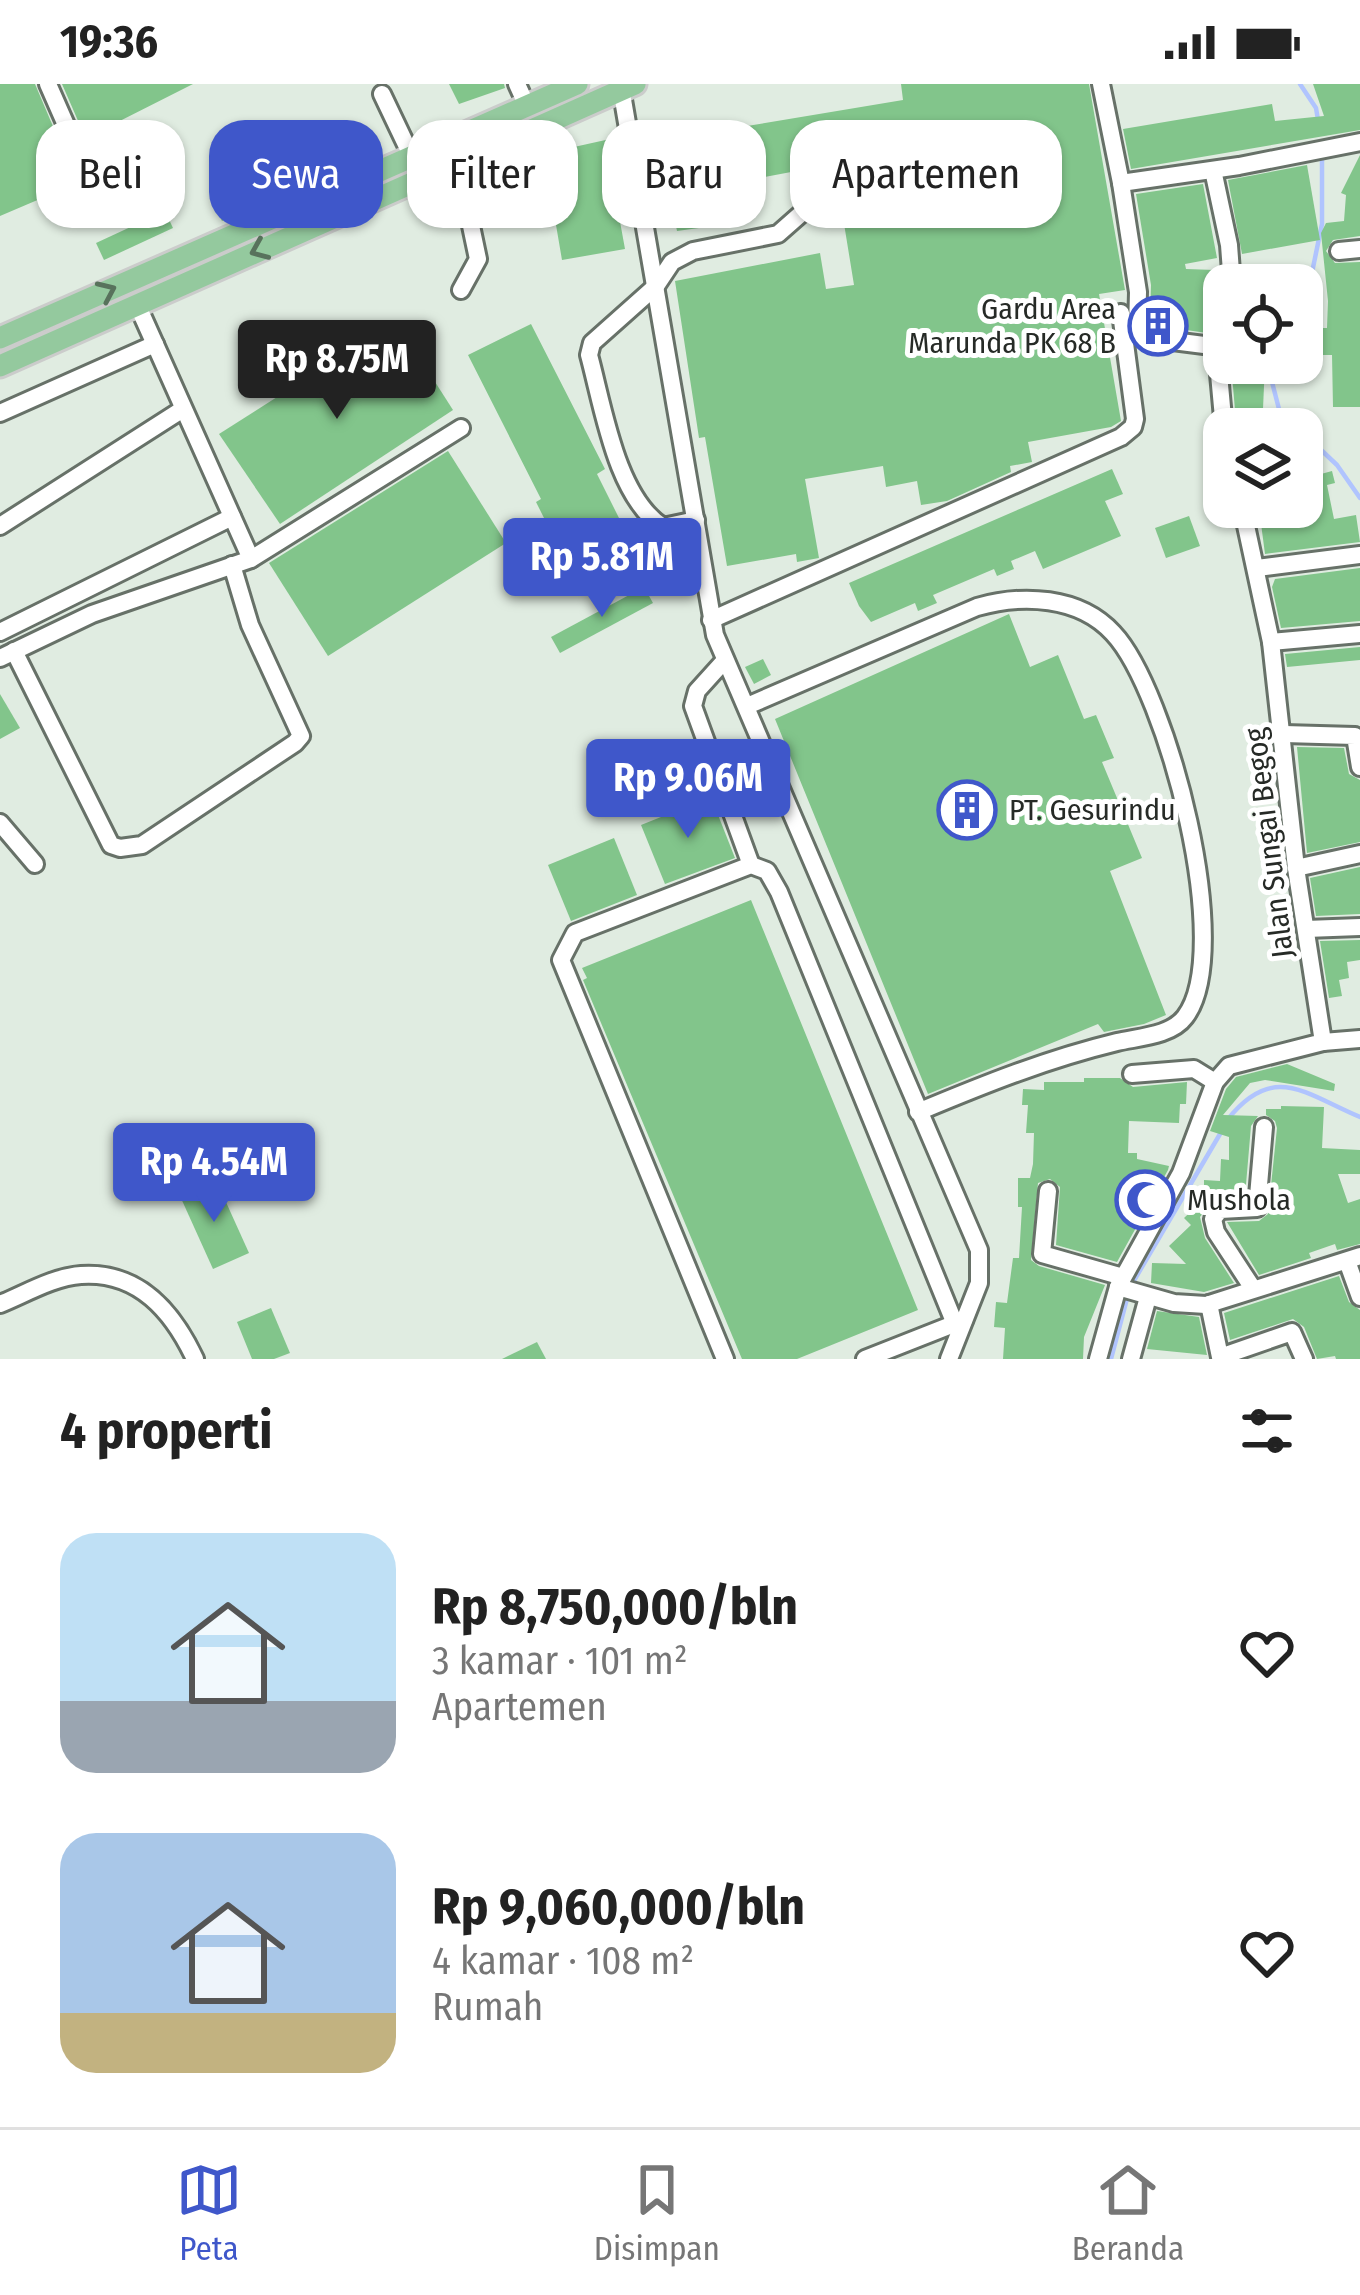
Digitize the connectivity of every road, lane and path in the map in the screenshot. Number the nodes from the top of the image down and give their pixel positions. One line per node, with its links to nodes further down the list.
1 (48, 84): 7 (street)
2 (577, 84): 6 (main road)
3 (1102, 84): 14 (street)
4 (628, 86): 9 (main road); 21 (street)
5 (382, 94): 11 (street)
6 (522, 94): 8 (main road)
7 (64, 120)
8 (475, 120)
9 (554, 120)
10 (1354, 143): 13 (street)
11 (407, 147)
12 (407, 157): 25 (main road, one-way to 12)
13 (1213, 170): 14 (street); 20 (street)
14 (1121, 183): 27 (street)
15 (407, 186): 23 (main road, one-way to 23)
16 (790, 223): 21 (street)
17 (471, 228): 22 (street)
18 (1360, 248): 19 (street)
19 (1339, 251)
20 (1230, 264)
21 (656, 286): 33 (street); 33 (street)
22 (460, 290)
23 (137, 304): 26 (street); 28 (main road)
24 (1121, 313): 39 (street)
25 (0, 338)
26 (154, 344): 29 (street); 30 (street)
27 (1203, 345)
28 (0, 366)
29 (183, 409): 32 (street); 34 (street)
30 (0, 413)
31 (461, 428): 37 (street)
32 (232, 517): 37 (street); 40 (street)
33 (695, 520): 39 (street)
34 (0, 526)
35 (1248, 528): 38 (street, Jalan Sungai Begog)
36 (1360, 555): 38 (street)
37 (242, 562): 43 (street); 43 (street)
38 (1257, 568): 42 (street, Jalan Sungai Begog)
39 (711, 620): 44 (street)
40 (0, 632)
41 (1360, 634): 42 (street)
42 (1271, 642): 46 (street, Jalan Sungai Begog)
43 (7, 654)
44 (724, 660): 45 (street); 51 (street)
45 (747, 706): 59 (street); 59 (street)
46 (1284, 734): 47 (street); 52 (street, Jalan Sungai Begog)
47 (1360, 767)
48 (0, 823): 50 (street)
49 (1360, 854): 52 (street)
50 (35, 864)
51 (751, 865): 69 (street); 73 (street)
52 (1297, 868): 54 (street, Jalan Sungai Begog)
53 (1360, 927): 54 (street)
54 (1306, 929): 56 (street, Jalan Sungai Begog)
55 (1360, 1039): 56 (street)
56 (1323, 1042): 58 (street)
57 (1132, 1074): 58 (street)
58 (1215, 1082): 63 (street)
59 (918, 1112): 69 (street)
60 (1264, 1127): 64 (street)
61 (1048, 1191): 63 (street)
62 (1353, 1258): 64 (street); 66 (street)
63 (1121, 1284): 65 (street); 76 (street)
64 (1252, 1288): 68 (street)
65 (1145, 1296): 68 (street); 70 (street)
66 (1360, 1297)
67 (0, 1304): 72 (street)
68 (1209, 1304): 71 (street)
69 (960, 1322): 74 (street); 75 (street)
70 (1131, 1357): 77 (street)
71 (1217, 1358): 78 (street)
72 (195, 1359)
73 (725, 1359)
74 (866, 1359)
75 (949, 1359)
76 (1098, 1359)
77 (1152, 1359)
78 (1304, 1359)

